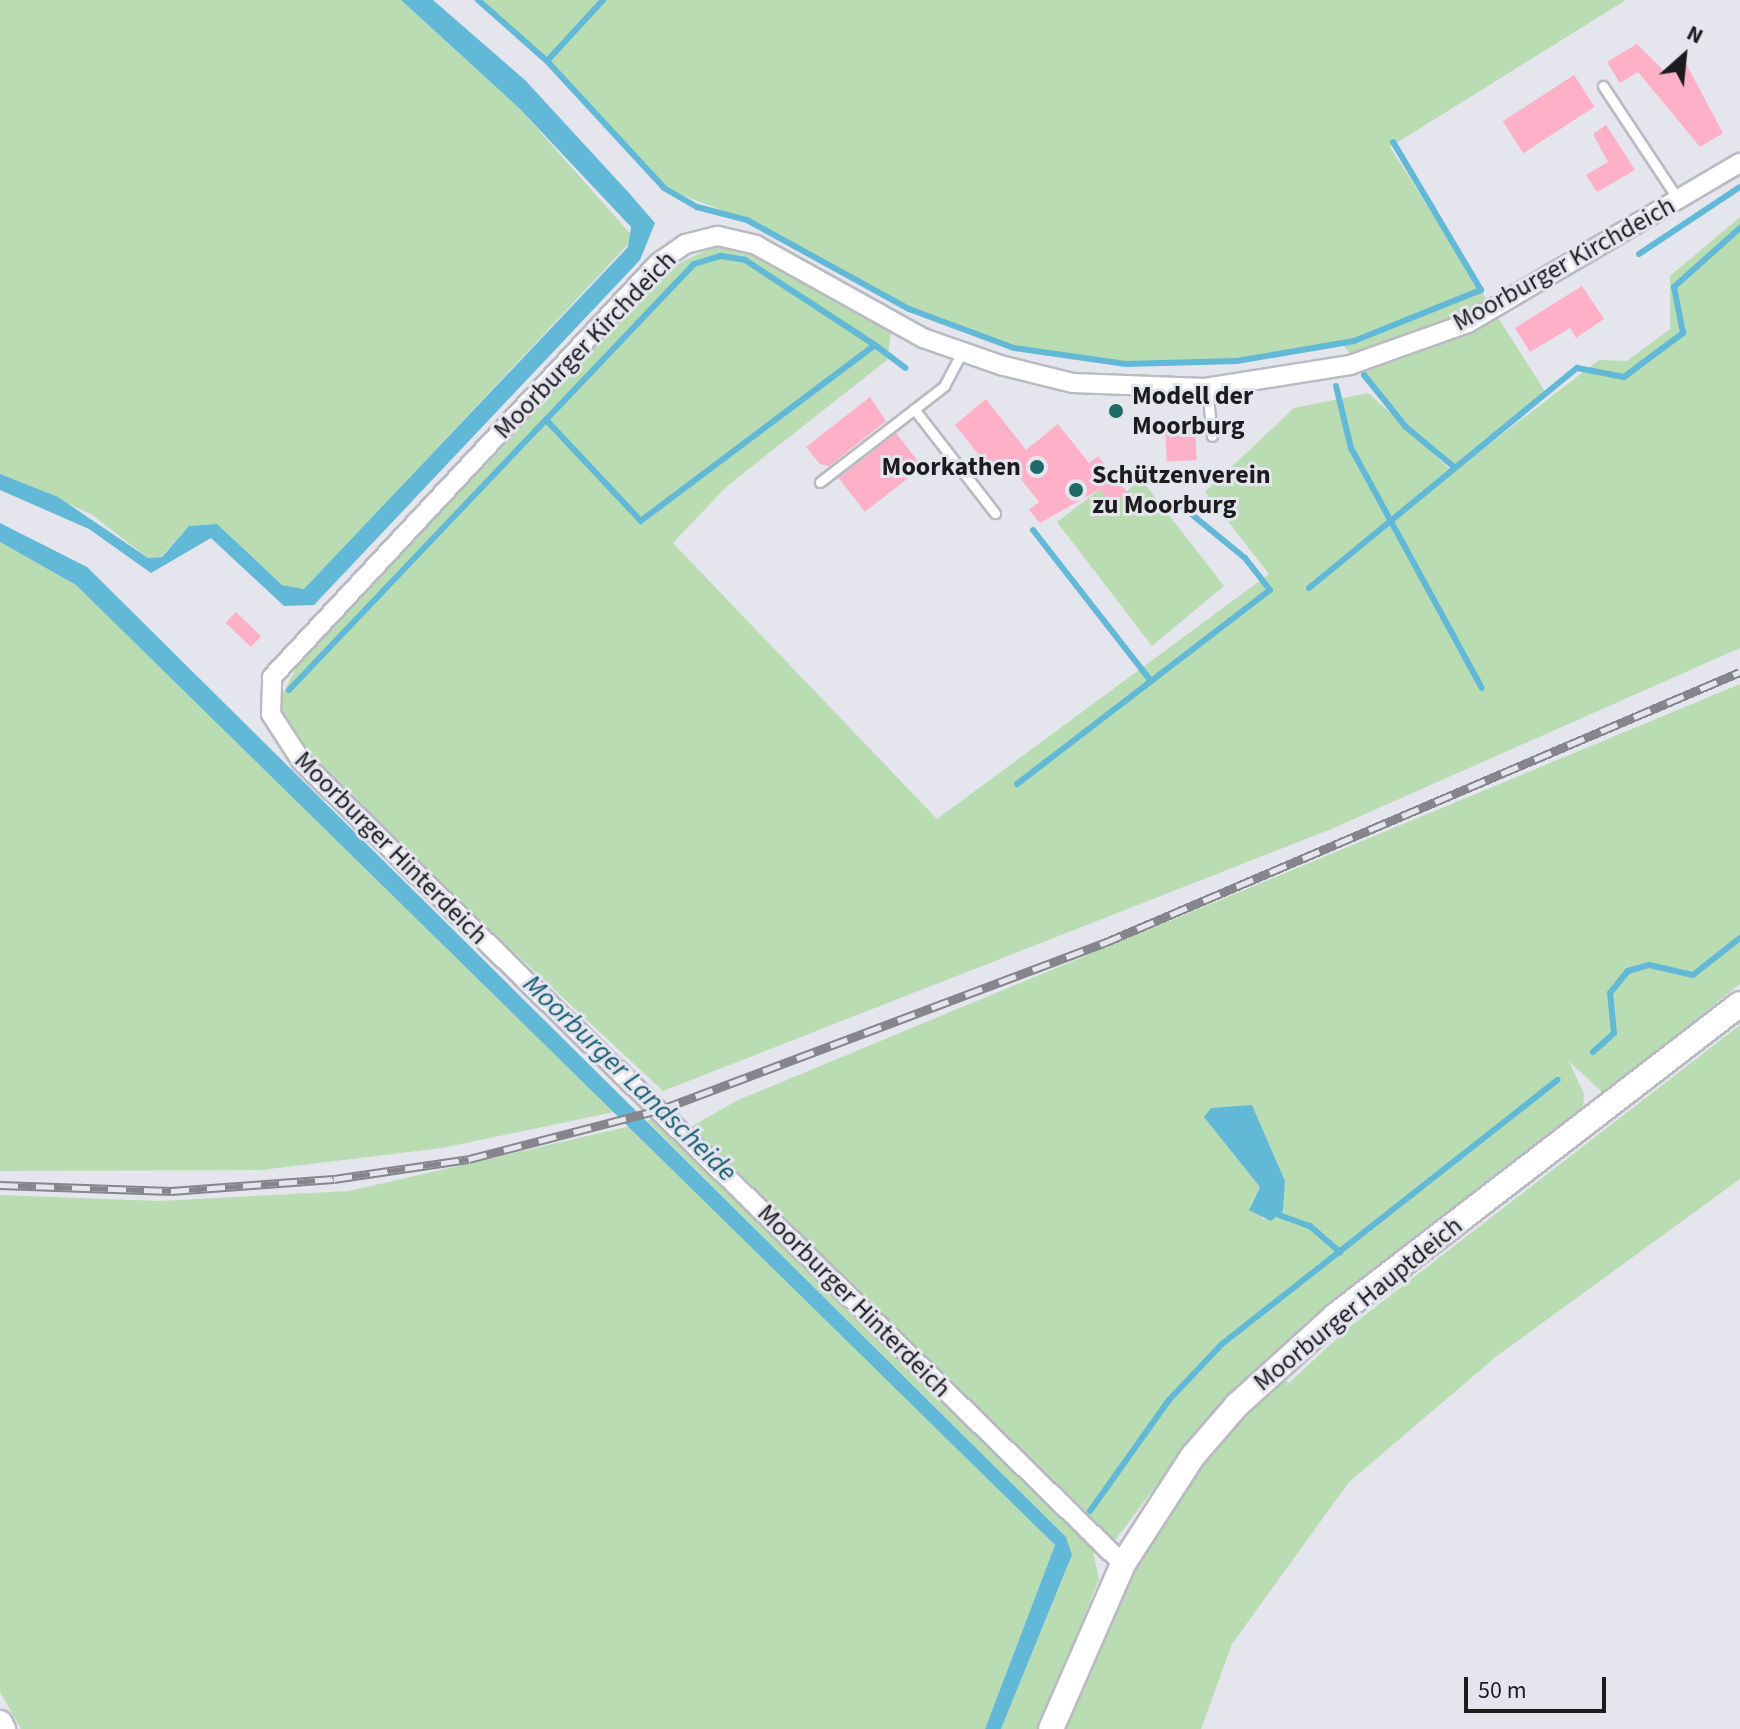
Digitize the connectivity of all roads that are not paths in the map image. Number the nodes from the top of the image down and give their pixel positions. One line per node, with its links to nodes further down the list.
1 (1603, 86): 3 (lane)
2 (1740, 163): 3 (street, Moorburger Kirchdeich)
3 (1679, 201): 5 (street, Moorburger Kirchdeich)
4 (962, 352): 5 (street, Moorburger Kirchdeich); 6 (lane); 10 (street, Moorburger Kirchdeich)
5 (1207, 388): 7 (lane)
6 (914, 409): 8 (lane); 9 (lane)
7 (1212, 436)
8 (820, 482)
9 (995, 513)
10 (269, 687): 12 (street, Moorburger Hinterdeich)
11 (1740, 1004): 12 (main road, Moorburger Hauptdeich)
12 (1123, 1564): 15 (main road, Moorburger Hauptdeich)
13 (0, 1723): 14 (main road)
14 (3, 1729)
15 (1051, 1729)

